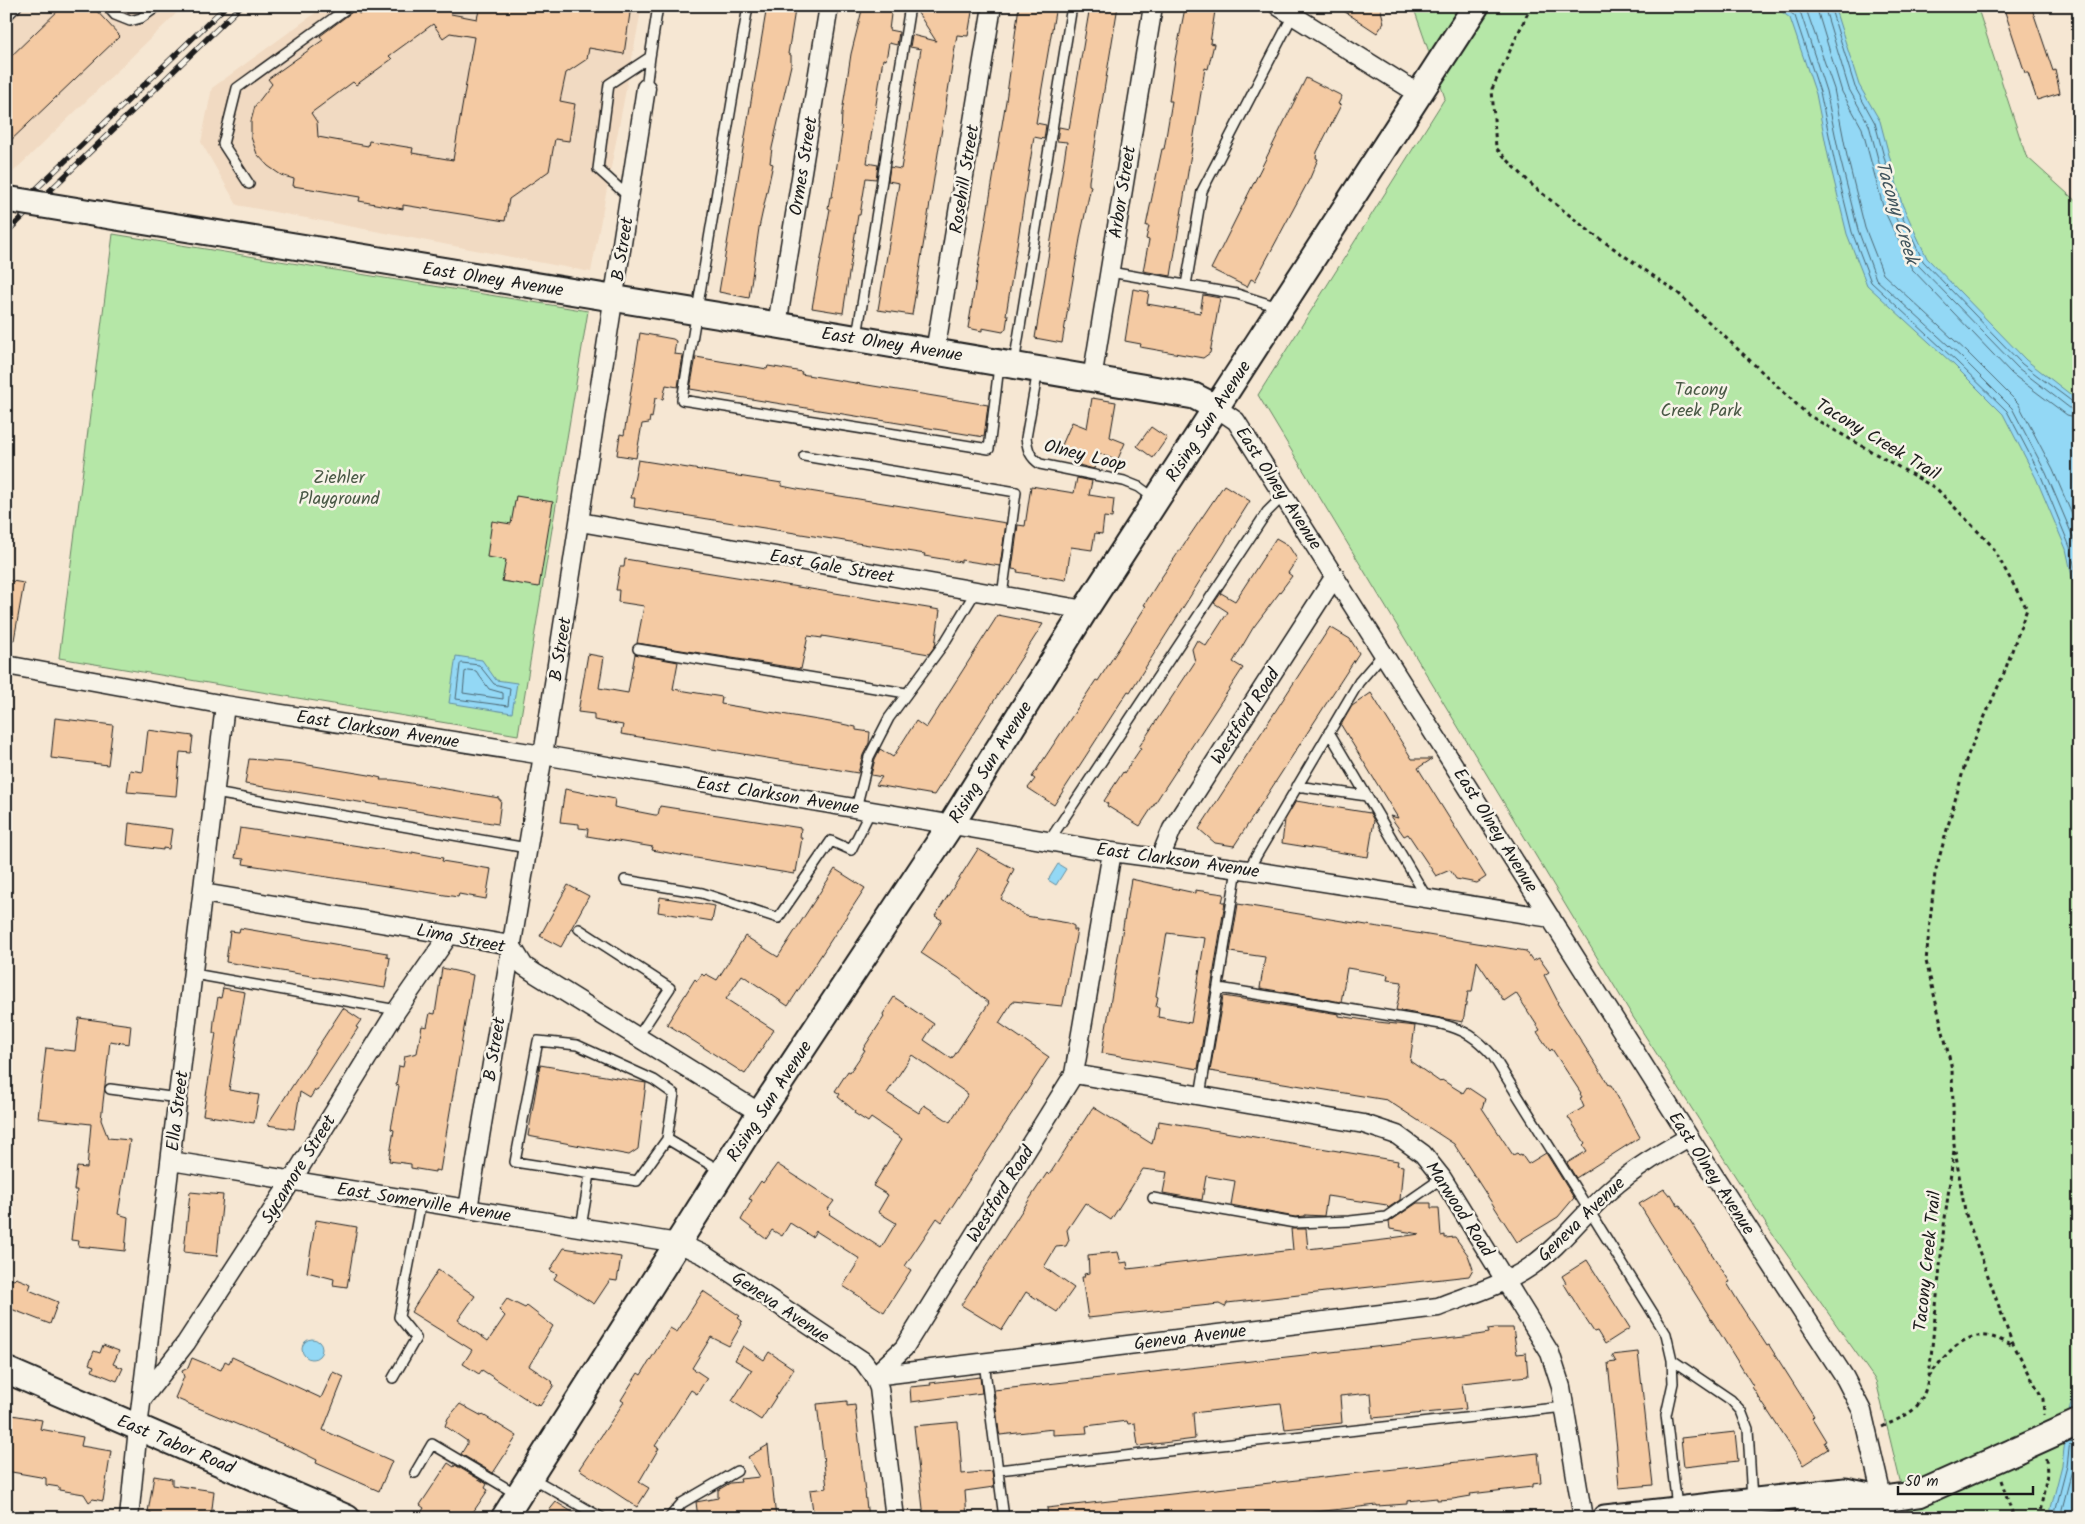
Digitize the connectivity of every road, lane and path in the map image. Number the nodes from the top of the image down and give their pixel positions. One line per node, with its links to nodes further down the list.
1 (17, 6): 15 (lane)
2 (107, 6): 3 (lane)
3 (158, 6)
4 (350, 6): 19 (lane)
5 (658, 6): 16 (lane)
6 (748, 6): 26 (lane)
7 (829, 6): 27 (street, Ormes Street)
8 (910, 6): 28 (lane)
9 (992, 6): 29 (street, Rosehill Street)
10 (1072, 6): 30 (lane)
11 (1153, 6): 22 (street, Arbor Street)
12 (1476, 6): 18 (street, Rising Sun Avenue)
13 (1531, 6): 77 (path, Tacony Creek Trail)
14 (1285, 10): 18 (street); 23 (lane)
15 (6, 17)
16 (650, 57): 17 (lane); 21 (lane)
17 (646, 88): 21 (street, B Street)
18 (1419, 94): 25 (street, Rising Sun Avenue)
19 (249, 184)
20 (6, 199): 24 (street, East Olney Avenue, bridge)
21 (630, 199): 24 (street, B Street)
22 (1110, 272): 23 (lane); 32 (street, Arbor Street)
23 (1186, 285): 25 (lane)
24 (614, 299): 26 (street, East Olney Avenue); 37 (street, B Street)
25 (1281, 308): 33 (street, Rising Sun Avenue)
26 (696, 312): 27 (street, East Olney Avenue); 30 (lane)
27 (777, 325): 28 (street, East Olney Avenue)
28 (856, 339): 29 (street, East Olney Avenue)
29 (935, 352): 30 (street, East Olney Avenue)
30 (1007, 364): 31 (street, East Olney Avenue)
31 (1038, 370): 32 (street, East Olney Avenue); 36 (lane, Olney Loop)
32 (1092, 379): 33 (street, East Olney Avenue)
33 (1217, 408): 35 (street, East Olney Avenue); 36 (street, Rising Sun Avenue)
34 (804, 456): 40 (lane)
35 (1284, 495): 38 (street, East Olney Avenue); 54 (lane)
36 (1157, 500): 41 (street, Rising Sun Avenue)
37 (580, 522): 39 (street, East Gale Street); 48 (street, B Street)
38 (1335, 576): 43 (street, East Olney Avenue); 57 (street, Westford Road)
39 (976, 591): 40 (street, East Gale Street); 45 (lane)
40 (1002, 596): 41 (street, East Gale Street)
41 (1085, 610): 53 (street, Rising Sun Avenue)
42 (638, 649): 45 (lane)
43 (1384, 653): 47 (lane); 62 (street, East Olney Avenue)
44 (6, 665): 46 (street, East Clarkson Avenue)
45 (906, 693): 52 (lane)
46 (225, 705): 48 (street, East Clarkson Avenue); 50 (street, Ella Street)
47 (1329, 732): 49 (lane); 51 (lane)
48 (543, 755): 52 (street, East Clarkson Avenue); 55 (street, B Street)
49 (1297, 786): 51 (lane); 58 (lane)
50 (215, 793): 55 (lane); 60 (street, Ella Street)
51 (1367, 796): 61 (lane)
52 (864, 809): 53 (street, East Clarkson Avenue); 59 (lane)
53 (952, 824): 54 (street, East Clarkson Avenue); 74 (street, Rising Sun Avenue)
54 (1049, 841): 56 (street, East Clarkson Avenue)
55 (527, 848): 65 (street, B Street)
56 (1112, 852): 57 (street, East Clarkson Avenue); 70 (street, Westford Road)
57 (1160, 858): 58 (street, East Clarkson Avenue)
58 (1242, 870): 61 (street, East Clarkson Avenue); 67 (lane)
59 (625, 880)
60 (204, 893): 64 (street, Lima Street); 66 (street, Ella Street)
61 (1428, 898): 62 (street, East Clarkson Avenue)
62 (1551, 918): 75 (street, East Olney Avenue)
63 (579, 929): 69 (lane)
64 (449, 935): 65 (street, Lima Street); 68 (street, Sycamore Street)
65 (511, 945): 69 (street, Lima Street); 85 (street, B Street)
66 (194, 974): 68 (lane); 73 (street, Ella Street)
67 (1219, 988): 72 (lane); 86 (lane)
68 (397, 1010): 82 (street, Sycamore Street)
69 (636, 1038): 74 (street, Lima Street)
70 (1074, 1074): 72 (street, Marwood Road); 94 (street, Westford Road)
71 (110, 1089): 73 (lane)
72 (1200, 1096): 81 (street, Marwood Road)
73 (178, 1098): 78 (street, Ella Street)
74 (760, 1113): 79 (street, Rising Sun Avenue)
75 (1689, 1136): 86 (street, Geneva Avenue); 102 (street, East Olney Avenue)
76 (667, 1139): 79 (lane); 80 (lane); 80 (lane)
77 (1954, 1147): 90 (path, Tacony Creek Trail); 95 (path, Tacony Creek Trail)
78 (171, 1161): 82 (street, East Somerville Avenue); 97 (street, Ella Street)
79 (723, 1172): 88 (street, Rising Sun Avenue)
80 (590, 1174): 87 (lane)
81 (1442, 1178): 83 (lane); 89 (street, Marwood Road)
82 (292, 1180): 84 (street, East Somerville Avenue); 97 (street, Sycamore Street)
83 (1153, 1198)
84 (421, 1201): 85 (street, East Somerville Avenue); 96 (lane)
85 (468, 1209): 87 (street, East Somerville Avenue)
86 (1590, 1211): 89 (street, Geneva Avenue); 91 (lane)
87 (581, 1227): 88 (street, East Somerville Avenue)
88 (678, 1243): 94 (street, Geneva Avenue); 108 (street, Rising Sun Avenue)
89 (1505, 1280): 92 (street, Geneva Avenue); 98 (street, Marwood Road)
90 (2014, 1346): 95 (path, Tacony Creek Trail); 99 (path, Tacony Creek Trail)
91 (1672, 1360): 109 (lane); 111 (lane)
92 (984, 1362): 94 (street, Geneva Avenue); 105 (lane)
93 (6, 1370): 101 (street, East Tabor Road)
94 (874, 1376): 117 (street)
95 (1929, 1377): 102 (path, Tacony Creek Trail)
96 (393, 1378)
97 (141, 1400): 101 (street, Ella Street)
98 (1564, 1408): 105 (lane); 119 (street, Marwood Road)
99 (2044, 1417)
100 (2079, 1422): 104 (street, bridge)
101 (138, 1428): 112 (street, Ella Street); 113 (street, East Tabor Road)
102 (1868, 1434): 110 (street, East Olney Avenue)
103 (2046, 1455): 123 (path)
104 (1993, 1461): 110 (street); 122 (path)
105 (998, 1470): 118 (lane)
106 (737, 1471): 116 (lane)
107 (415, 1473): 108 (lane)
108 (524, 1486): 114 (street, Rising Sun Avenue); 115 (lane)
109 (1752, 1502): 110 (street); 111 (street)
110 (1886, 1509): 121 (street)
111 (1677, 1510): 120 (street)
112 (129, 1518)
113 (347, 1518)
114 (504, 1518)
115 (602, 1518)
116 (669, 1518)
117 (895, 1518)
118 (1004, 1518)
119 (1583, 1518)
120 (1605, 1518)
121 (1807, 1518)
122 (2014, 1518)
123 (2039, 1518)

